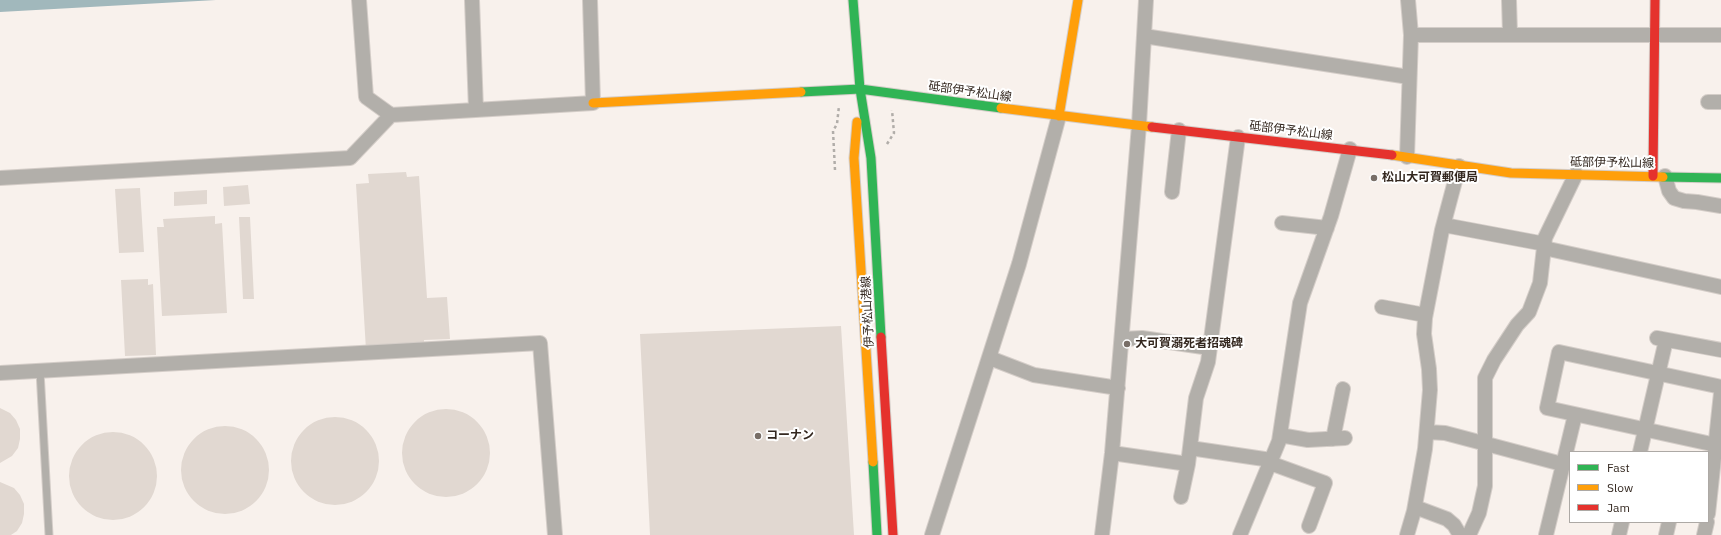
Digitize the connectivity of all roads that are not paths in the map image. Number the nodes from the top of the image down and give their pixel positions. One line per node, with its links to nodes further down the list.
1 (359, 0): 19 (street)
2 (472, 0): 18 (street)
3 (590, 0): 17 (street)
4 (853, 0): 16 (main road, 伊予松山港線)
5 (1078, 0): 20 (main road)
6 (1146, 0): 14 (street)
7 (1408, 0): 11 (street)
8 (1509, 0): 10 (street)
9 (1655, 0): 12 (main road)
10 (1510, 34): 11 (street); 12 (street)
11 (1411, 35): 15 (street)
12 (1654, 35): 13 (street); 28 (main road)
13 (1721, 35)
14 (1144, 36): 15 (street); 21 (street)
15 (1409, 77): 25 (street)
16 (860, 89): 17 (main road, 砥部伊予松山線); 20 (main road, 砥部伊予松山線); 74 (main road, 伊予松山港線); 75 (main road, 伊予松山港線)
17 (593, 103): 18 (street)
18 (476, 110): 19 (street)
19 (391, 115): 29 (street)
20 (1059, 116): 21 (main road, 砥部伊予松山線); 43 (street)
21 (1139, 126): 22 (main road, 砥部伊予松山線); 40 (street)
22 (1179, 130): 23 (main road, 砥部伊予松山線); 31 (street)
23 (1238, 137): 24 (main road, 砥部伊予松山線); 41 (street)
24 (1350, 150): 25 (main road, 砥部伊予松山線); 35 (street)
25 (1407, 157): 26 (main road, 砥部伊予松山線)
26 (1460, 166): 27 (main road, 砥部伊予松山線); 34 (street)
27 (1576, 174): 28 (main road, 砥部伊予松山線); 36 (street)
28 (1659, 176): 30 (main road, 砥部伊予松山線); 32 (street)
29 (0, 178)
30 (1721, 178)
31 (1172, 192)
32 (1721, 206)
33 (1282, 223): 35 (street)
34 (1444, 225): 36 (street); 39 (street)
35 (1327, 228): 54 (street)
36 (1544, 246): 37 (street); 55 (street)
37 (1721, 288)
38 (1382, 307): 39 (street)
39 (1426, 315): 53 (street)
40 (1122, 339): 41 (street); 48 (street)
41 (1210, 348): 56 (street)
42 (1721, 350): 46 (street)
43 (990, 356): 48 (street); 76 (street)
44 (40, 371): 45 (street); 72 (lane); 73 (street)
45 (0, 373)
46 (1658, 373): 47 (street); 51 (street); 52 (street)
47 (1721, 387)
48 (1118, 388): 59 (street)
49 (1343, 389): 54 (street)
50 (1721, 393): 60 (street)
51 (1575, 415): 52 (street); 63 (street)
52 (1646, 430): 57 (street); 58 (street)
53 (1427, 432): 55 (street); 66 (street)
54 (1280, 434): 61 (street)
55 (1486, 444): 63 (street); 80 (street)
56 (1190, 448): 61 (street); 62 (street)
57 (1640, 451)
58 (1706, 451)
59 (1112, 453): 62 (street); 77 (street)
60 (1715, 454): 65 (street)
61 (1271, 462): 70 (street); 71 (street)
62 (1188, 464): 64 (street)
63 (1562, 464): 81 (street)
64 (1181, 498)
65 (1709, 505)
66 (1415, 507): 78 (street); 79 (street)
67 (1622, 523): 82 (street)
68 (1669, 523): 83 (street)
69 (1707, 523): 84 (street)
70 (1309, 526)
71 (1245, 534)
72 (49, 535)
73 (555, 535)
74 (877, 535)
75 (893, 535)
76 (932, 535)
77 (1102, 535)
78 (1407, 535)
79 (1460, 535)
80 (1469, 535)
81 (1546, 535)
82 (1619, 535)
83 (1666, 535)
84 (1704, 535)

